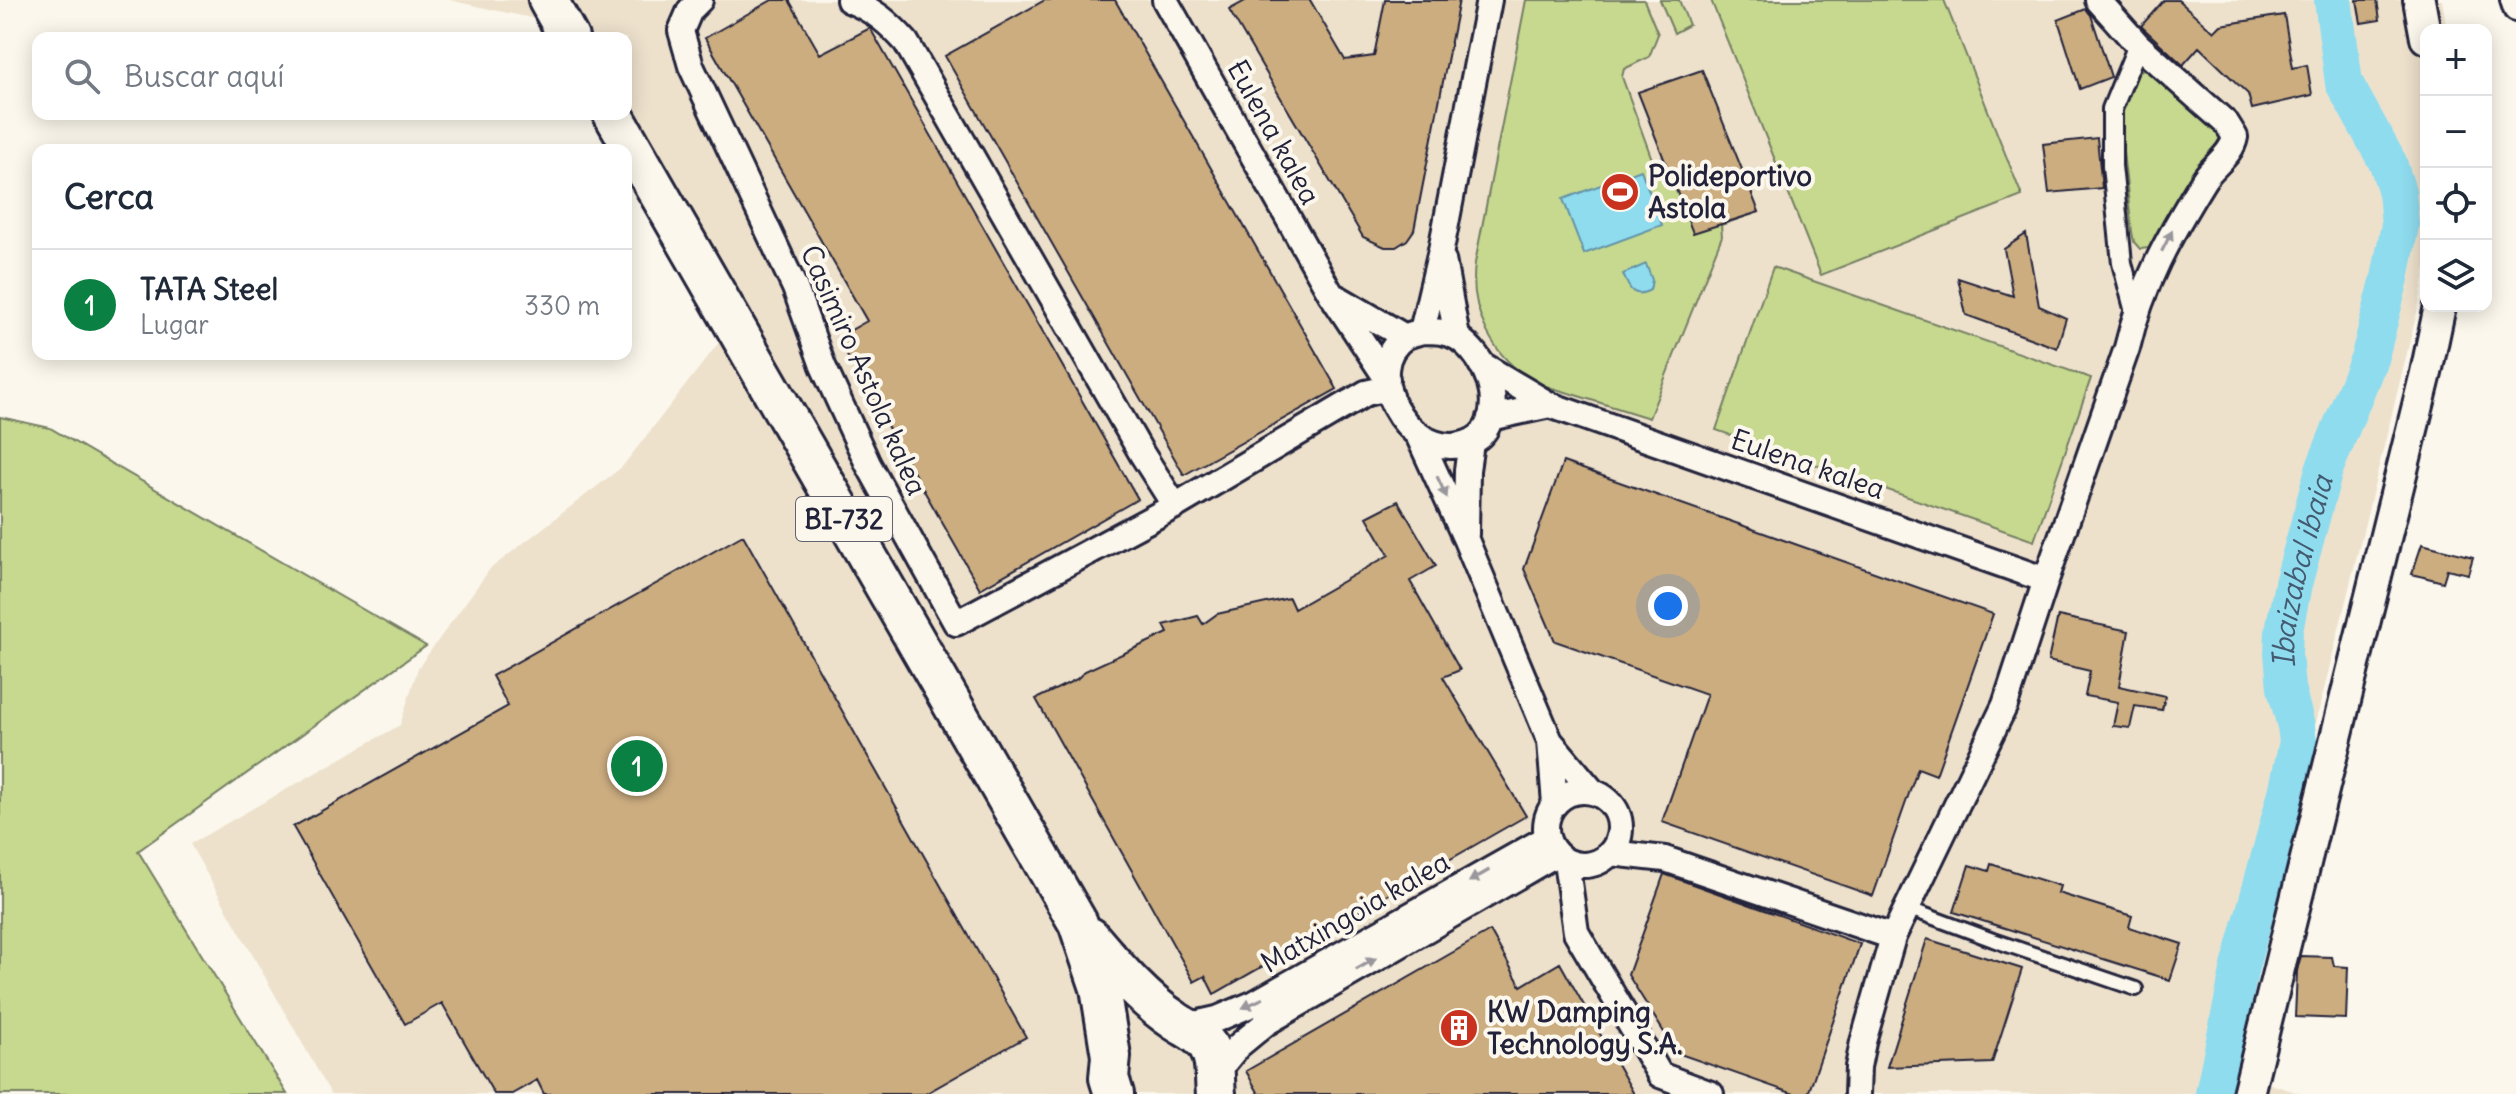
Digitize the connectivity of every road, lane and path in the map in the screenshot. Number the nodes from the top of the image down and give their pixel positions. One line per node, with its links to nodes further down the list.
1 (548, 0): 11 (main road)
2 (700, 0): 28 (street, Casimiro Astola kalea)
3 (849, 0): 28 (street)
4 (1165, 0): 17 (street, Eulena kalea)
5 (1489, 0): 16 (street)
6 (2098, 0): 12 (street)
7 (2419, 0): 10 (street)
8 (2513, 0): 9 (street)
9 (2516, 9)
10 (2423, 24)
11 (566, 32)
12 (2138, 45): 18 (street); 18 (street, one-way to 12)
13 (616, 120): 14 (main road, BI-732)
14 (630, 144)
15 (632, 147): 36 (main road, BI-732)
16 (1441, 250): 20 (street); 21 (street)
17 (1331, 294): 20 (street); 23 (street, Eulena kalea)
18 (2135, 312): 30 (street)
19 (2439, 312): 45 (street)
20 (1414, 334): 21 (street); 23 (street)
21 (1457, 337): 22 (street)
22 (1481, 364): 24 (street, Eulena kalea); 25 (street)
23 (1390, 393): 26 (street); 28 (street, Casimiro Astola kalea)
24 (1550, 405): 25 (street); 30 (street, Eulena kalea)
25 (1490, 418): 27 (street)
26 (1418, 435): 27 (street); 29 (street, one-way to 29)
27 (1471, 443): 29 (street)
28 (1175, 506)
29 (1466, 540): 31 (street)
30 (2046, 580): 35 (street)
31 (1550, 741): 32 (street); 33 (street)
32 (1593, 792): 33 (street); 34 (street)
33 (1555, 804): 34 (street)
34 (1582, 850): 37 (street); 39 (street, Matxingoia kalea, one-way to 39); 41 (street, Matxingoia kalea, one-way to 34); 43 (street)
35 (1907, 908): 37 (street); 38 (lane)
36 (1078, 923): 39 (main road, BI-732); 40 (main road, BI-732)
37 (1893, 937): 44 (street)
38 (2136, 989)
39 (1180, 1023): 40 (main road); 41 (main road, BI-732)
40 (1111, 1056): 42 (main road, BI-732)
41 (1214, 1087)
42 (1114, 1094)
43 (1711, 1094)
44 (1857, 1094)
45 (2248, 1094)

